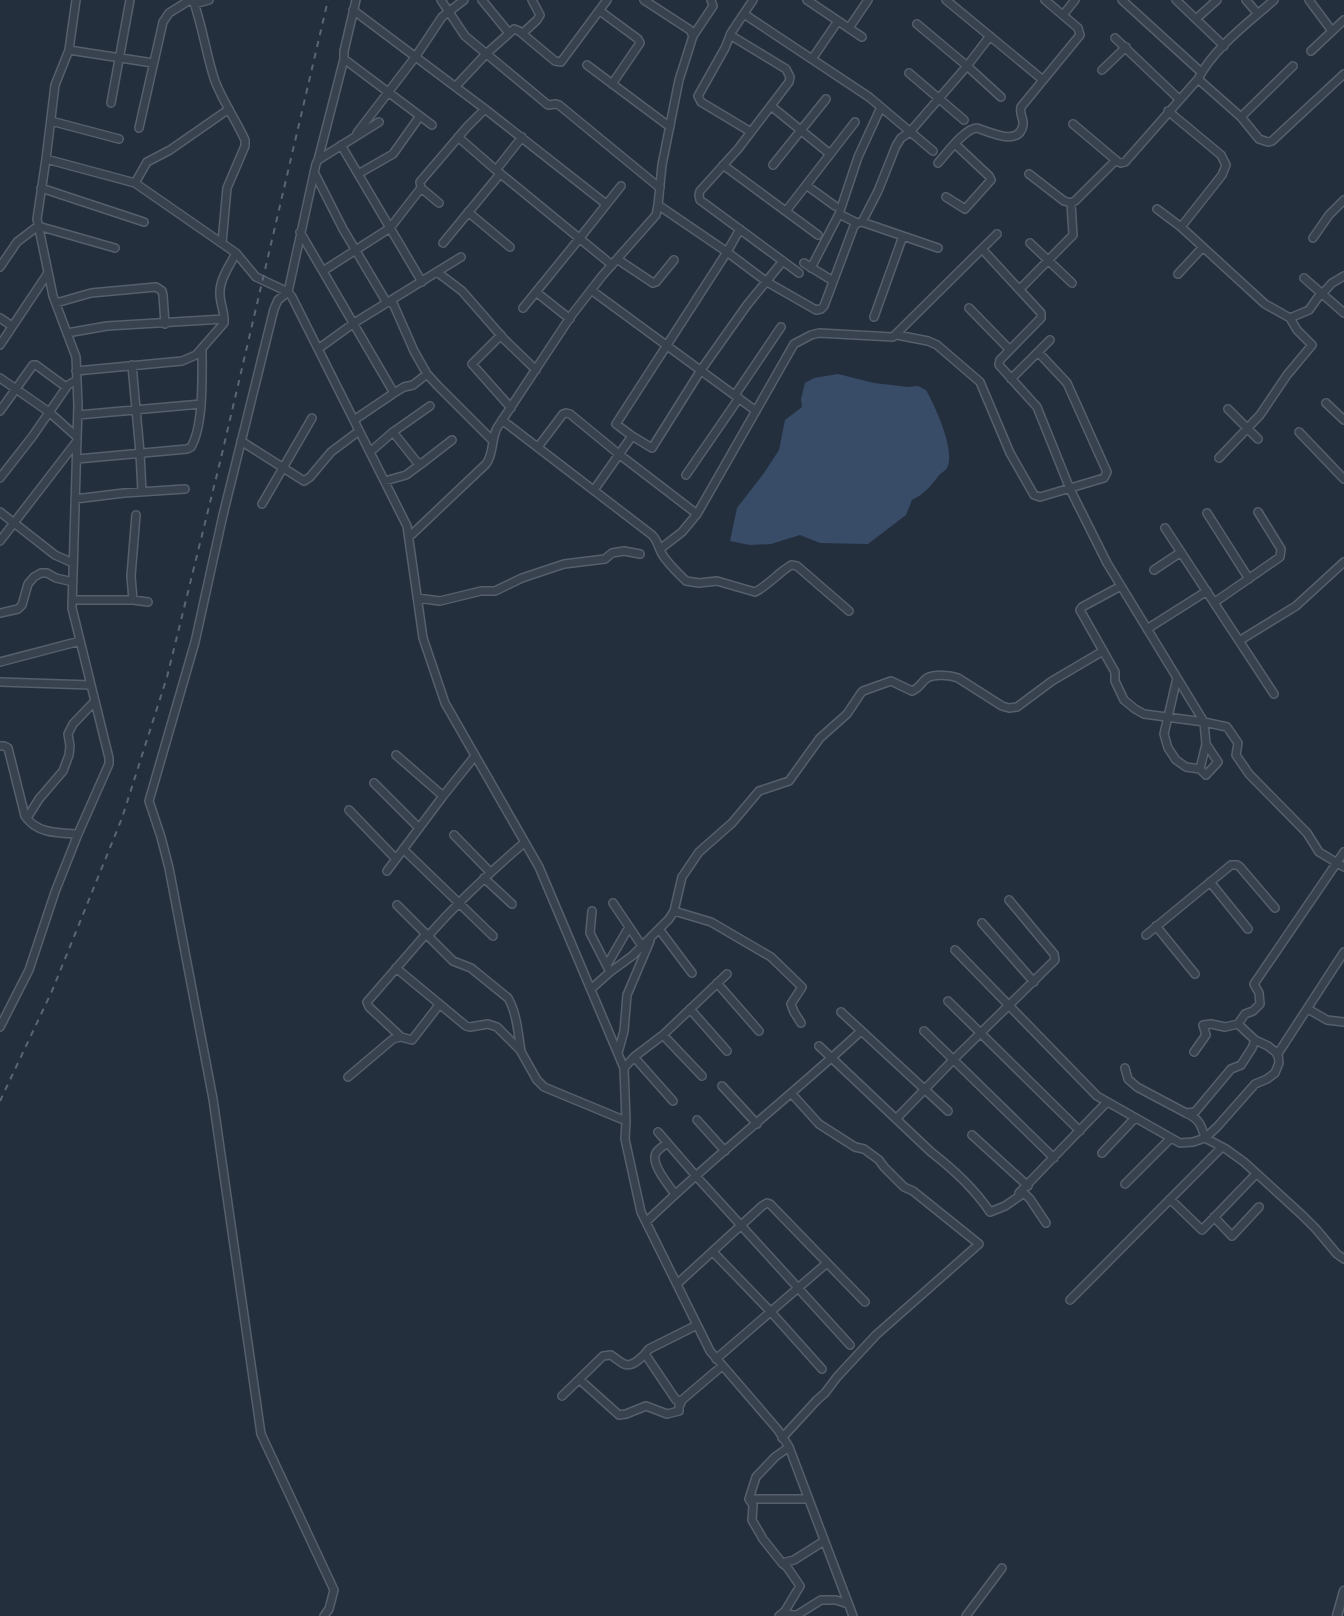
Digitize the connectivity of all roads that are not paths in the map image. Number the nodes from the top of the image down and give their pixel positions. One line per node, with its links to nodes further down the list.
1 (76, 0): 46 (street)
2 (130, 0): 50 (street)
3 (209, 0): 24 (street)
4 (356, 0): 25 (street)
5 (441, 0): 27 (street)
6 (464, 0): 27 (street)
7 (482, 0): 37 (street)
8 (532, 0): 38 (street)
9 (608, 0): 26 (street)
10 (644, 0): 40 (street)
11 (711, 0): 40 (street)
12 (753, 0): 28 (street)
13 (807, 0): 33 (street)
14 (868, 0): 35 (street)
15 (946, 0): 41 (street)
16 (1045, 0): 30 (street)
17 (1075, 0): 30 (street)
18 (1122, 0): 60 (street)
19 (1177, 0): 31 (street)
20 (1217, 0): 31 (street)
21 (1246, 0): 29 (street)
22 (1274, 0): 29 (street)
23 (1309, 0): 36 (street)
24 (192, 1): 53 (street); 72 (street)
25 (354, 10): 49 (street); 51 (street)
26 (600, 11): 38 (street); 62 (street)
27 (448, 13): 48 (street); 49 (street)
28 (744, 14): 39 (street); 52 (street)
29 (1258, 14): 44 (street)
30 (1063, 15): 61 (street)
31 (1196, 19): 44 (street)
32 (1344, 20): 36 (street)
33 (838, 21): 35 (street); 52 (street)
34 (917, 24): 55 (street)
35 (849, 28): 42 (street)
36 (1332, 31): 47 (street)
37 (509, 33): 38 (street); 48 (street)
38 (523, 33)
39 (730, 35): 70 (street); 86 (street)
40 (693, 36): 83 (street)
41 (990, 36): 55 (street); 61 (street)
42 (862, 37)
43 (1115, 38): 45 (street)
44 (1224, 46): 60 (street)
45 (1126, 48): 57 (street); 68 (street)
46 (69, 50): 50 (street); 78 (street)
47 (1311, 51)
48 (486, 54): 63 (street); 111 (street)
49 (416, 56): 63 (street); 64 (street)
50 (119, 58): 53 (street); 69 (street)
51 (344, 59): 64 (street); 97 (street)
52 (812, 59): 71 (street)
53 (153, 63): 84 (street)
54 (587, 65): 62 (street)
55 (967, 66): 65 (street); 67 (street)
56 (1293, 66): 76 (street)
57 (1102, 70)
58 (909, 73): 67 (street)
59 (1344, 74): 76 (street)
60 (1199, 76): 68 (street); 76 (street)
61 (1043, 80): 92 (street)
62 (612, 84): 83 (street)
63 (456, 86): 73 (street)
64 (388, 93): 75 (street); 88 (street)
65 (1000, 97)
66 (826, 99): 85 (street)
67 (938, 99): 77 (street); 87 (street)
68 (1179, 99): 74 (street)
69 (111, 103)
70 (771, 106): 85 (street); 86 (street)
71 (881, 107): 87 (street); 122 (street)
72 (228, 109): 106 (street); 135 (street)
73 (486, 109): 89 (street); 90 (street)
74 (1168, 111): 98 (street); 126 (street)
75 (420, 116): 82 (street); 104 (street)
76 (1240, 117)
77 (963, 120)
78 (51, 121): 91 (street); 96 (street)
79 (379, 122): 88 (street)
80 (855, 122): 95 (street)
81 (1073, 124): 98 (street)
82 (432, 125)
83 (670, 127): 111 (street)
84 (139, 128)
85 (801, 129): 95 (street); 101 (street)
86 (751, 132): 100 (street)
87 (910, 132): 94 (street); 124 (street)
88 (355, 136): 93 (street)
89 (458, 137): 103 (street); 110 (street)
90 (522, 137): 103 (street); 116 (street)
91 (119, 139)
92 (955, 144): 99 (street); 112 (street)
93 (341, 145): 97 (street); 104 (street)
94 (933, 151)
95 (830, 154): 107 (street)
96 (46, 159): 106 (street); 109 (street)
97 (318, 160): 102 (street)
98 (1116, 160): 115 (street)
99 (938, 163)
100 (723, 165): 120 (street); 128 (street)
101 (773, 165)
102 (314, 172): 129 (street); 142 (street)
103 (498, 172): 121 (street); 134 (street)
104 (358, 174): 127 (street)
105 (1029, 174): 115 (street)
106 (135, 183): 135 (street)
107 (806, 185): 118 (street); 120 (street)
108 (621, 186): 116 (street)
109 (41, 188): 123 (street); 125 (street)
110 (421, 188): 114 (street); 127 (street)
111 (660, 188): 117 (street)
112 (946, 197)
113 (1344, 201): 133 (street)
114 (439, 202)
115 (1071, 203): 148 (street)
116 (606, 204): 134 (street)
117 (658, 205): 144 (street); 150 (street)
118 (835, 206)
119 (1157, 209): 126 (street)
120 (786, 211): 131 (street)
121 (468, 212): 136 (street); 140 (street)
122 (839, 214): 124 (street); 159 (street)
123 (144, 222)
124 (860, 222): 132 (street); 159 (street)
125 (38, 226): 139 (street); 151 (street); 154 (street)
126 (1181, 227): 138 (street)
127 (390, 228): 142 (street); 160 (street)
128 (741, 229): 144 (street); 149 (street)
129 (300, 232): 152 (street); 165 (street)
130 (997, 234): 143 (street)
131 (818, 235)
132 (903, 236): 141 (street); 173 (street)
133 (1313, 237)
134 (579, 239): 150 (street); 166 (street)
135 (222, 243): 145 (street)
136 (443, 243)
137 (1030, 243): 148 (street)
138 (1203, 247): 156 (street); 175 (street)
139 (115, 248)
140 (510, 248)
141 (938, 248)
142 (355, 249): 152 (street); 168 (street)
143 (982, 249): 163 (street); 183 (street)
144 (727, 252): 161 (street); 187 (street)
145 (236, 253): 165 (street); 176 (street)
146 (461, 257): 153 (street)
147 (674, 260): 150 (street)
148 (1048, 260): 162 (street); 163 (street)
149 (783, 261): 155 (street); 161 (street)
150 (615, 262): 164 (street)
151 (0, 267)
152 (323, 271): 178 (street)
153 (437, 272): 160 (street); 184 (street)
154 (48, 273): 169 (street); 180 (street)
155 (800, 273)
156 (1178, 274)
157 (1344, 276): 167 (street)
158 (1304, 278): 167 (street)
159 (833, 281): 161 (street)
160 (422, 282): 168 (street)
161 (767, 282): 194 (street)
162 (1072, 284)
163 (1020, 289): 190 (street)
164 (591, 291): 177 (street); 187 (street)
165 (288, 292): 189 (street); 227 (street)
166 (536, 292): 170 (street); 177 (street)
167 (1322, 294): 172 (street); 175 (street)
168 (389, 302): 178 (street); 196 (street)
169 (56, 303): 179 (street); 182 (street)
170 (523, 308)
171 (969, 308): 190 (street)
172 (1344, 313)
173 (874, 317)
174 (0, 318): 180 (street)
175 (1290, 318): 218 (street)
176 (224, 319): 179 (street); 188 (street)
177 (570, 319): 193 (street)
178 (354, 323): 189 (street); 202 (street)
179 (165, 324): 182 (street)
180 (12, 327): 186 (street)
181 (781, 327): 203 (street)
182 (67, 333): 195 (street)
183 (897, 334): 211 (street); 241 (street)
184 (501, 335): 193 (street); 207 (street)
185 (1050, 340): 191 (street)
186 (0, 345)
187 (666, 346): 194 (street); 222 (street)
188 (202, 349): 192 (street); 205 (street)
189 (318, 349): 215 (street)
190 (1010, 350): 198 (street)
191 (1038, 352): 198 (street); 241 (street)
192 (132, 365): 195 (street); 209 (street)
193 (536, 370): 207 (street)
194 (701, 370): 203 (street); 222 (street)
195 (76, 371): 199 (street)
196 (427, 374): 202 (street); 226 (street)
197 (0, 378): 201 (street)
198 (1011, 379): 241 (street)
199 (77, 380): 200 (street); 213 (street)
200 (66, 387): 201 (street); 212 (street)
201 (16, 389): 210 (street); 212 (street)
202 (394, 393): 215 (street)
203 (737, 397): 211 (street); 236 (street)
204 (1326, 403): 217 (street)
205 (201, 404): 209 (street); 230 (street)
206 (430, 406): 220 (street)
207 (511, 408): 216 (street)
208 (1228, 409): 218 (street)
209 (136, 410): 213 (street); 230 (street)
210 (0, 411)
211 (756, 411): 249 (street)
212 (49, 412): 223 (street); 237 (street)
213 (78, 415): 223 (street)
214 (312, 418): 235 (street)
215 (354, 420): 219 (street)
216 (502, 420): 226 (street); 228 (street)
217 (1344, 420)
218 (1248, 429): 224 (street); 232 (street)
219 (359, 431): 229 (street); 235 (street)
220 (393, 432): 229 (street); 234 (street)
221 (1299, 432): 238 (street)
222 (632, 436): 231 (street)
223 (77, 439): 233 (street); 251 (street)
224 (1258, 439)
225 (452, 440): 234 (street)
226 (492, 440): 253 (street)
227 (241, 441): 235 (street); 423 (street)
228 (538, 447): 231 (street); 242 (street)
229 (370, 452): 239 (street)
230 (140, 453): 233 (street); 243 (street)
231 (620, 455): 242 (street); 249 (street)
232 (1219, 458)
233 (77, 459): 244 (street)
234 (421, 464): 239 (street)
235 (283, 467): 245 (street)
236 (686, 475)
237 (0, 478)
238 (1344, 479)
239 (385, 481): 253 (street)
240 (185, 489): 243 (street)
241 (1070, 489): 263 (street)
242 (594, 490): 255 (street)
243 (142, 492): 244 (street)
244 (75, 499): 259 (street)
245 (262, 504)
246 (0, 512): 251 (street)
247 (1258, 512): 261 (street)
248 (1207, 513): 261 (street)
249 (697, 514): 255 (street)
250 (136, 515): 267 (street)
251 (14, 524): 254 (street); 259 (street)
252 (1165, 528): 256 (street)
253 (409, 537): 265 (street)
254 (0, 541)
255 (660, 549): 270 (street)
256 (1181, 552): 260 (street); 264 (street)
257 (640, 554): 265 (street)
258 (1344, 562): 274 (street)
259 (73, 563): 262 (street)
260 (1154, 570)
261 (1249, 579): 269 (street)
262 (73, 582): 266 (street); 271 (street)
263 (1120, 586): 272 (street); 275 (street)
264 (1207, 591): 269 (street); 272 (street)
265 (417, 598): 287 (street)
266 (72, 600): 267 (street); 273 (street)
267 (133, 600): 268 (street)
268 (148, 602)
269 (1215, 602): 274 (street)
270 (849, 610)
271 (0, 613)
272 (1147, 629): 277 (street)
273 (80, 641): 276 (street); 279 (street)
274 (1239, 641): 280 (street)
275 (1103, 651): 282 (street); 311 (street)
276 (0, 662)
277 (1177, 678): 282 (street); 283 (street)
278 (0, 682): 279 (street)
279 (91, 685): 281 (street)
280 (1274, 694)
281 (95, 701): 292 (street); 294 (street)
282 (1168, 718): 283 (street); 288 (street)
283 (1204, 722): 284 (street); 300 (street)
284 (1206, 744): 288 (street); 288 (street)
285 (0, 746): 292 (street)
286 (396, 755): 290 (street)
287 (476, 756): 290 (street); 296 (street)
288 (1200, 769)
289 (374, 783): 293 (street)
290 (443, 796): 293 (street)
291 (349, 810): 299 (street)
292 (27, 818): 294 (street)
293 (418, 828): 297 (street)
294 (78, 834): 341 (street)
295 (454, 835): 302 (street)
296 (524, 843): 302 (street); 331 (street)
297 (403, 849): 299 (street); 305 (street)
298 (1344, 852): 300 (street)
299 (396, 859): 301 (street)
300 (1341, 865): 340 (street)
301 (387, 871)
302 (487, 875): 305 (street); 307 (street)
303 (1210, 882): 309 (street); 313 (street); 316 (street)
304 (1010, 900): 329 (street)
305 (458, 903): 318 (street); 319 (street)
306 (613, 903): 314 (street)
307 (512, 904)
308 (397, 905): 318 (street)
309 (1275, 908)
310 (592, 910): 325 (street)
311 (674, 910): 315 (street); 339 (street)
312 (982, 922): 329 (street)
313 (1156, 926): 317 (street); 328 (street)
314 (629, 927): 321 (street); 325 (street)
315 (659, 929): 320 (street); 326 (street)
316 (1248, 929)
317 (1146, 934)
318 (427, 935): 324 (street); 351 (street)
319 (493, 936)
320 (652, 936): 321 (street); 353 (street)
321 (642, 946): 325 (street)
322 (955, 951): 334 (street)
323 (1344, 952): 336 (street)
324 (396, 968): 333 (street); 347 (street)
325 (608, 969): 331 (street)
326 (692, 973)
327 (727, 974): 330 (street)
328 (1195, 974)
329 (1034, 982): 334 (street)
330 (717, 983): 335 (street); 342 (street)
331 (591, 989): 353 (street)
332 (948, 1001): 345 (street)
333 (440, 1005): 347 (street); 351 (street)
334 (1009, 1006): 345 (street); 366 (street)
335 (690, 1009): 346 (street); 350 (street)
336 (1308, 1009): 338 (street); 354 (street)
337 (841, 1012): 343 (street)
338 (1344, 1022)
339 (801, 1023)
340 (1238, 1024): 348 (street); 352 (street)
341 (0, 1027)
342 (759, 1031)
343 (861, 1031): 356 (street); 363 (street)
344 (924, 1031): 357 (street)
345 (981, 1033): 357 (street); 374 (street)
346 (663, 1035): 355 (street); 360 (street)
347 (401, 1037): 361 (street)
348 (1255, 1040): 354 (street); 368 (street)
349 (819, 1046): 356 (street)
350 (728, 1051)
351 (521, 1052): 372 (street)
352 (1194, 1052)
353 (618, 1054): 358 (street)
354 (1276, 1056): 378 (street)
355 (634, 1057): 358 (street); 365 (street)
356 (832, 1058): 364 (street); 370 (street)
357 (954, 1060): 363 (street); 383 (street)
358 (624, 1068): 372 (street)
359 (1125, 1068): 368 (street)
360 (702, 1076)
361 (348, 1077)
362 (722, 1086): 373 (street)
363 (925, 1090): 367 (street); 370 (street)
364 (791, 1093): 373 (street); 413 (street)
365 (673, 1101)
366 (1107, 1102): 369 (street); 374 (street)
367 (948, 1111)
368 (1186, 1113): 378 (street)
369 (1135, 1118): 377 (street); 382 (street)
370 (896, 1119): 390 (street)
371 (697, 1120): 381 (street)
372 (626, 1121): 393 (street)
373 (757, 1124): 381 (street)
374 (1080, 1131): 383 (street)
375 (658, 1132): 379 (street)
376 (972, 1135): 387 (street)
377 (1171, 1138): 378 (street); 386 (street)
378 (1205, 1138): 380 (street)
379 (667, 1143): 385 (street); 388 (street)
380 (1222, 1147): 384 (street); 389 (street)
381 (725, 1151): 385 (street)
382 (1102, 1154)
383 (1054, 1158): 387 (street)
384 (1256, 1174): 392 (street); 397 (street)
385 (696, 1176): 388 (street); 395 (street)
386 (1125, 1184)
387 (1028, 1186): 390 (street)
388 (675, 1194): 393 (street)
389 (1170, 1199): 392 (street); 401 (street)
390 (1005, 1206): 394 (street)
391 (1259, 1207): 392 (street)
392 (1214, 1218)
393 (646, 1222): 399 (street)
394 (1046, 1223)
395 (742, 1226): 396 (street); 398 (street); 400 (street)
396 (713, 1252): 399 (street); 403 (street)
397 (1344, 1259)
398 (826, 1263): 400 (street); 402 (street)
399 (677, 1284): 404 (street)
400 (798, 1287): 403 (street); 405 (street)
401 (1070, 1300)
402 (865, 1302)
403 (771, 1312): 407 (street); 409 (street)
404 (697, 1325): 406 (street); 407 (street)
405 (850, 1345)
406 (645, 1354): 410 (street); 412 (street)
407 (716, 1359): 408 (street)
408 (722, 1366): 412 (street); 413 (street)
409 (822, 1369)
410 (580, 1380): 411 (street); 412 (street)
411 (562, 1396)
412 (679, 1407)
413 (782, 1438): 414 (street)
414 (789, 1447): 415 (street); 416 (street)
415 (808, 1498): 416 (street); 417 (street)
416 (749, 1499): 418 (street)
417 (824, 1542): 418 (street); 421 (street)
418 (782, 1563): 422 (street)
419 (1002, 1568): 425 (street)
420 (1344, 1591): 426 (street)
421 (848, 1604): 422 (street); 424 (street)
422 (781, 1615)
423 (324, 1616)
424 (853, 1616)
425 (966, 1616)
426 (1337, 1616)

